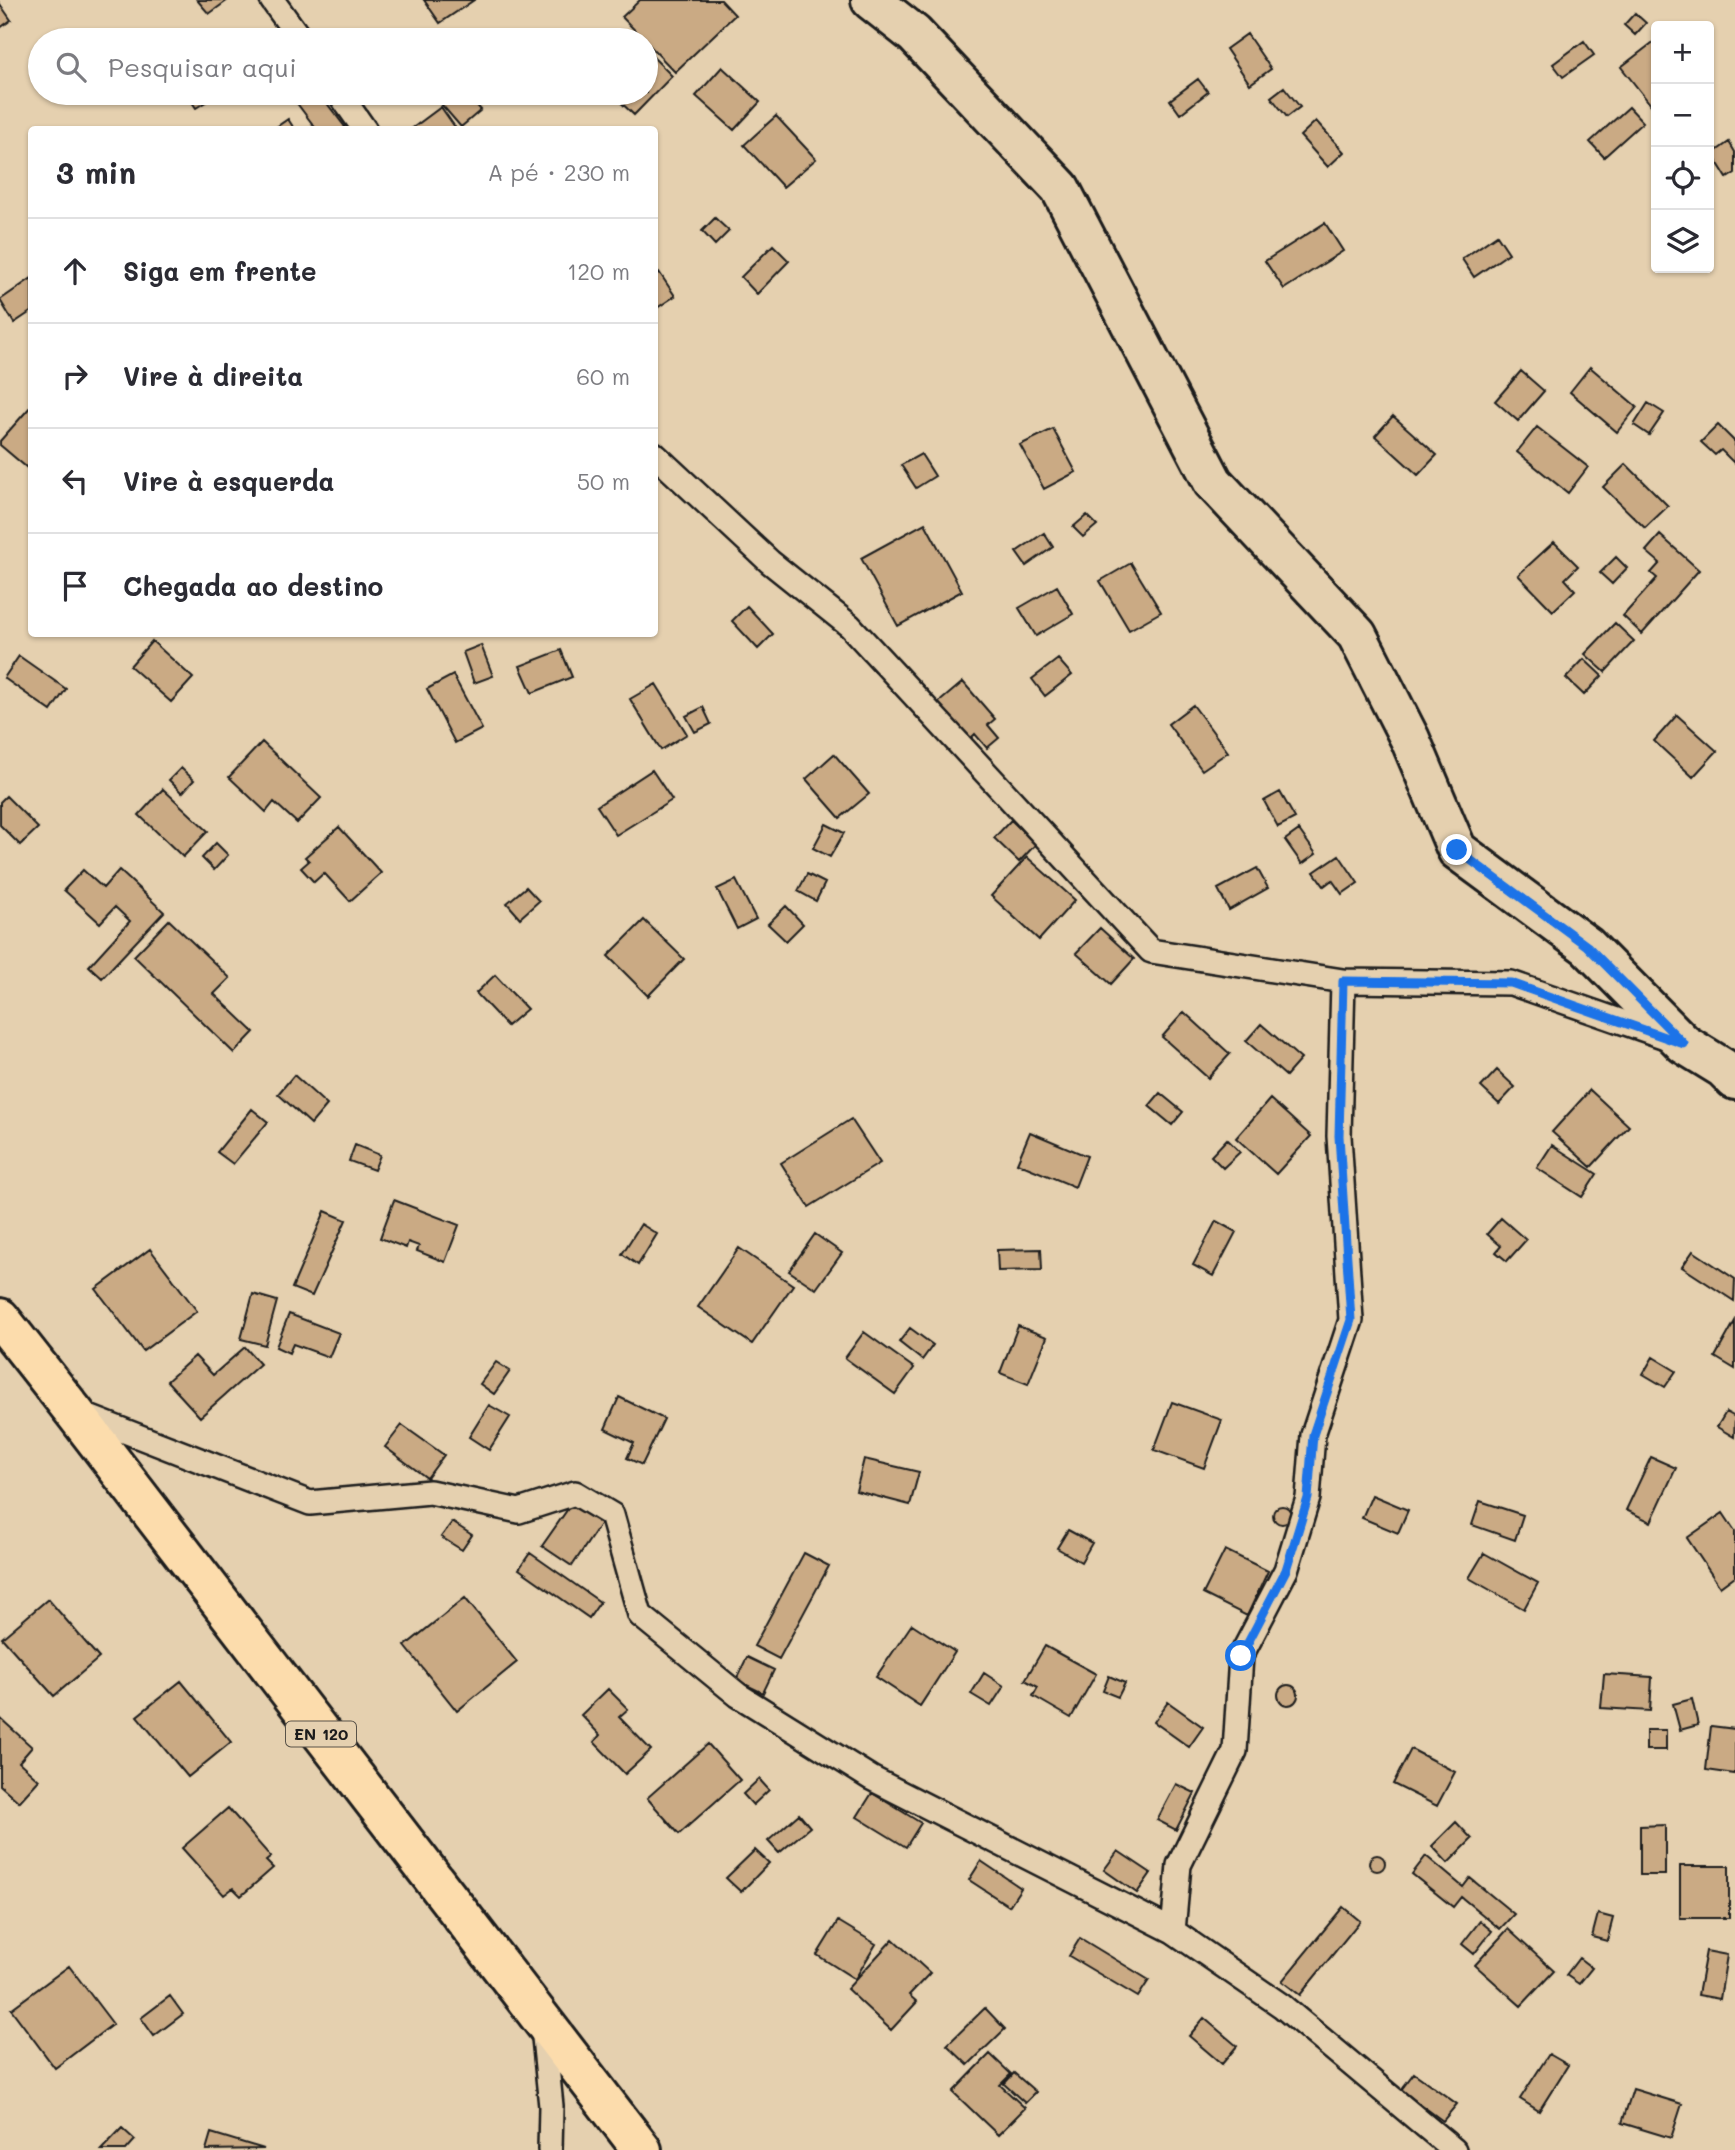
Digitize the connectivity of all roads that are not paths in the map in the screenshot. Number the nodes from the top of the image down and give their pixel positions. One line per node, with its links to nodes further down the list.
1 (272, 0): 3 (lane)
2 (871, 0): 8 (street)
3 (292, 28)
4 (347, 105): 5 (lane)
5 (362, 126)
6 (658, 458): 7 (lane)
7 (1343, 981): 8 (lane); 12 (lane)
8 (1684, 1044): 9 (street)
9 (1731, 1072)
10 (0, 1318): 11 (main road, EN 120)
11 (74, 1412): 12 (lane); 13 (main road, EN 120)
12 (1173, 1931): 16 (lane)
13 (542, 2022): 14 (lane); 15 (main road, EN 120)
14 (550, 2150)
15 (642, 2150)
16 (1454, 2150)

